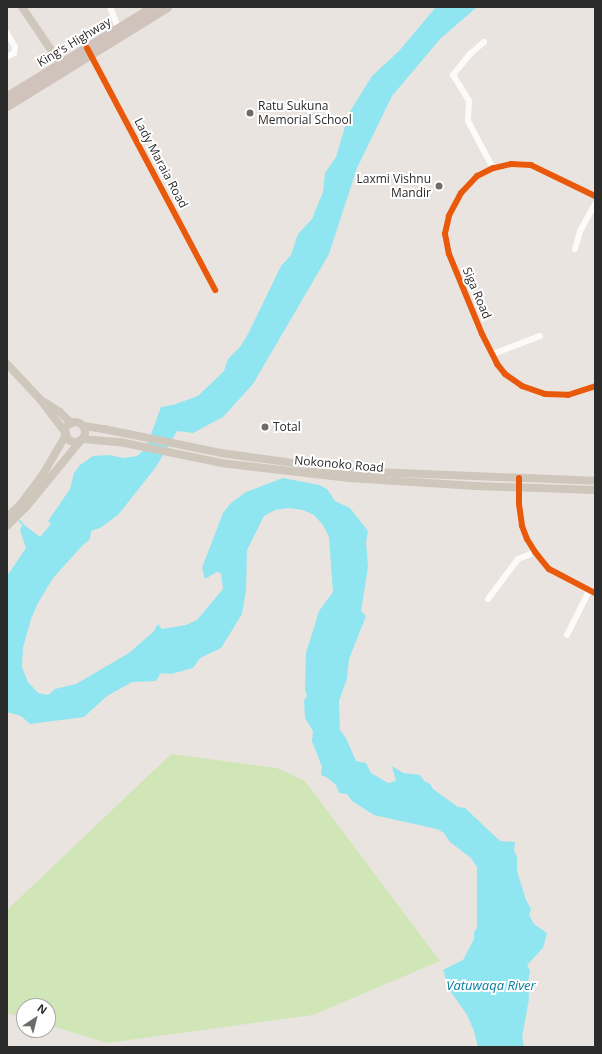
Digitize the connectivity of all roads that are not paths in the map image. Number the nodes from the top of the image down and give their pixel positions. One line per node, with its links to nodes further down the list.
1 (22, 7): 10 (main road)
2 (110, 7): 5 (street)
3 (152, 7): 5 (highway, King's Highway)
4 (167, 7): 8 (highway, King's Highway)
5 (118, 29): 8 (highway, King's Highway)
6 (7, 33): 9 (street)
7 (484, 42): 13 (street)
8 (89, 52): 10 (highway, King's Highway); 17 (street, Lady Maraia Road)
9 (7, 57)
10 (63, 67): 11 (highway, King's Highway); 12 (highway, King's Highway)
11 (7, 96)
12 (7, 106)
13 (493, 168): 14 (street, Siga Road); 19 (street, Siga Road)
14 (595, 196)
15 (595, 204): 16 (street)
16 (575, 249)
17 (215, 290)
18 (540, 336): 19 (street)
19 (493, 354): 21 (street, Siga Road)
20 (7, 364): 22 (main road)
21 (595, 386)
22 (40, 399): 23 (main road); 25 (main road)
23 (71, 423): 24 (main road); 25 (main road)
24 (84, 426): 26 (main road); 27 (main road, Nokonoko Road)
25 (65, 433): 26 (main road); 31 (main road)
26 (82, 439): 27 (main road, Nokonoko Road); 32 (main road)
27 (322, 471): 29 (main road, Nokonoko Road)
28 (595, 481): 29 (main road, Nokonoko Road)
29 (519, 482): 30 (main road, Nokonoko Road); 33 (street)
30 (595, 490)
31 (7, 517)
32 (7, 526)
33 (535, 552): 34 (street); 35 (street)
34 (592, 592): 36 (street)
35 (488, 599)
36 (567, 635)

